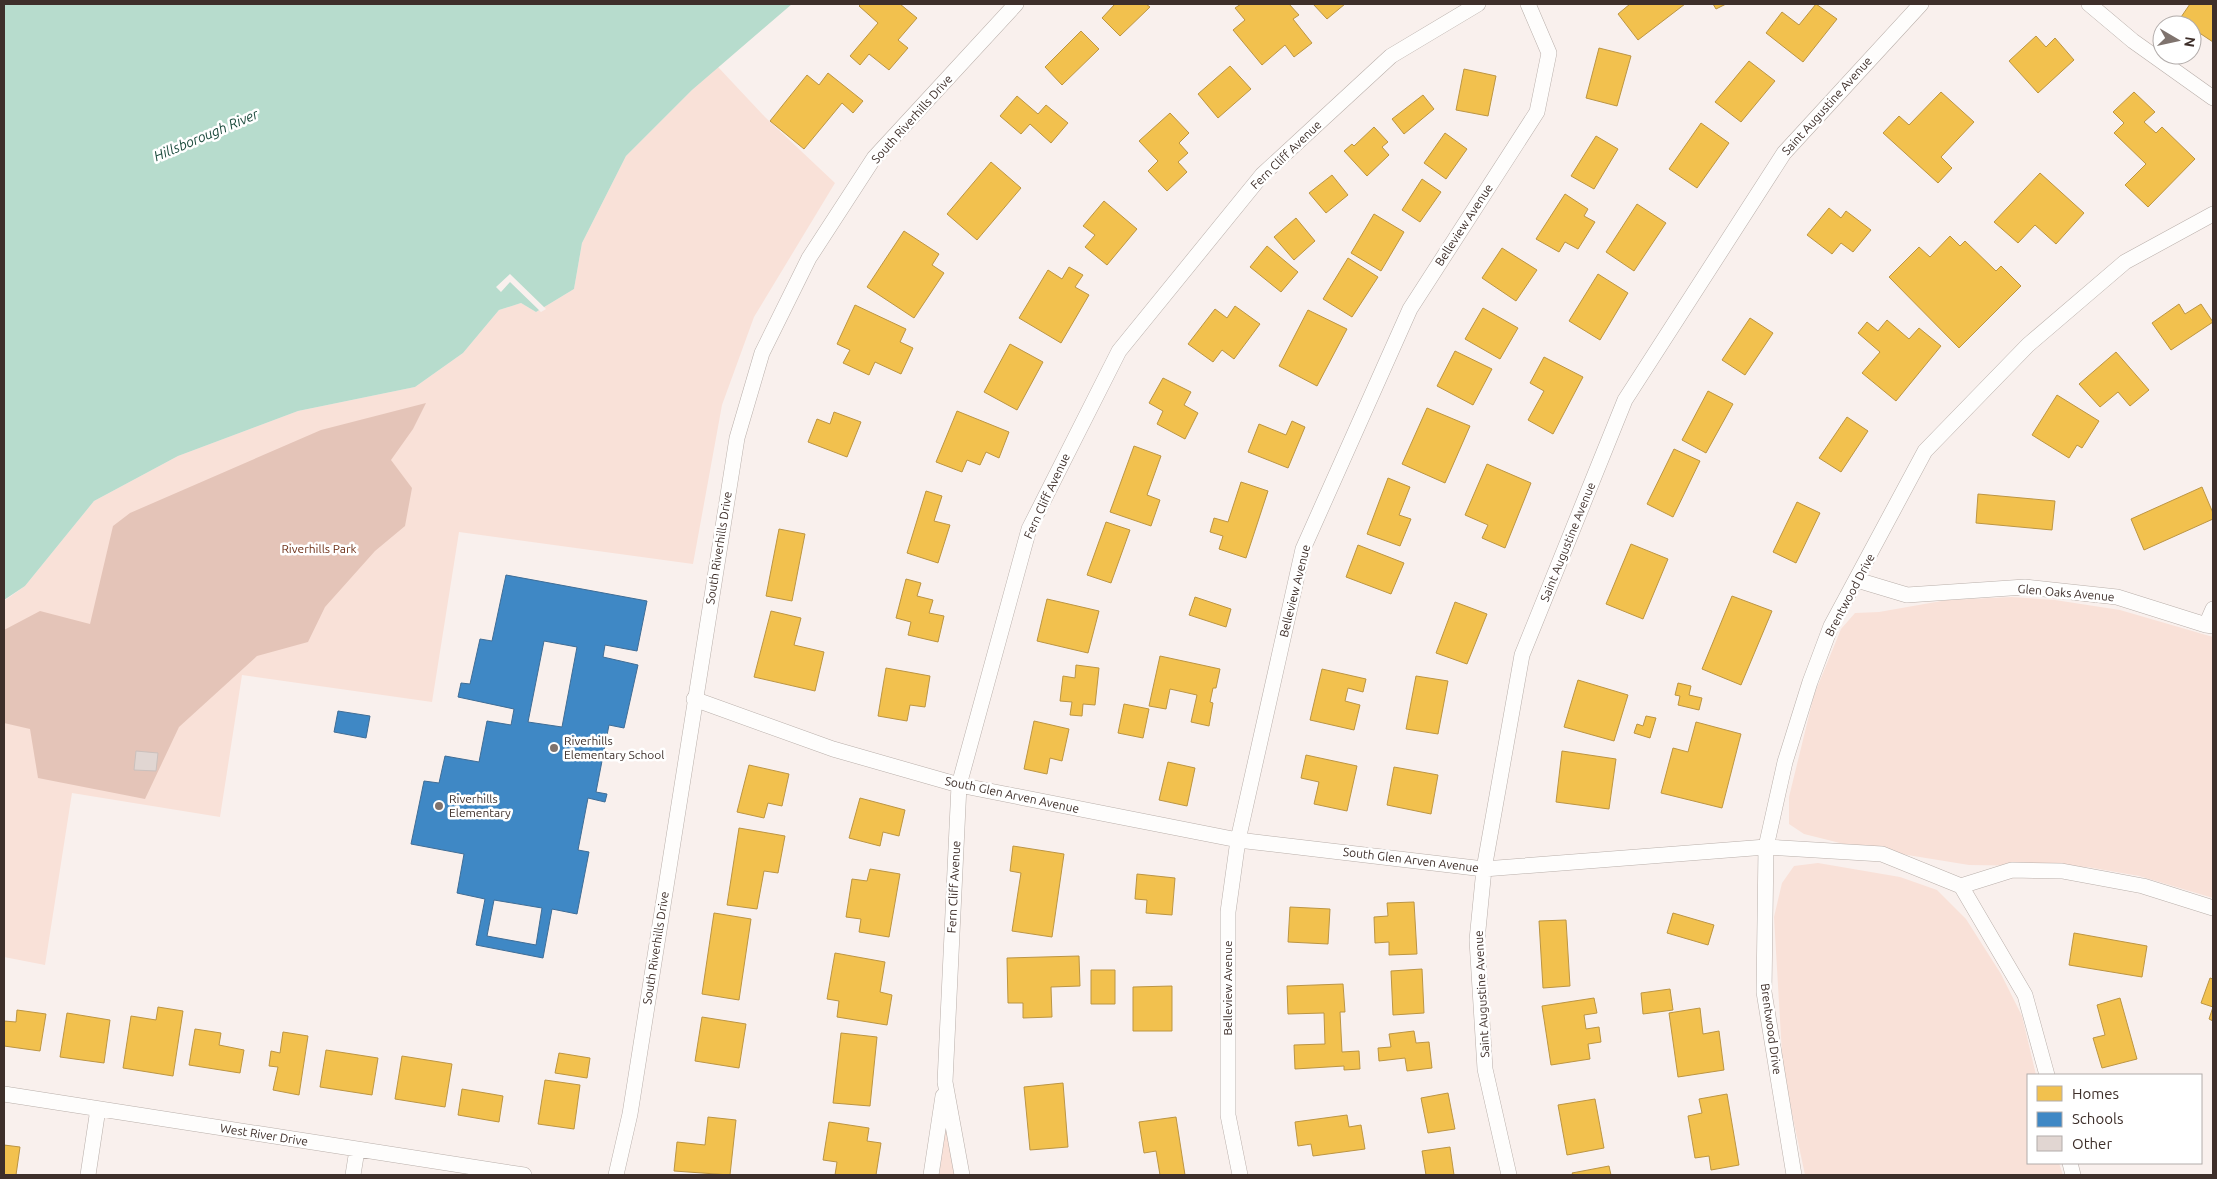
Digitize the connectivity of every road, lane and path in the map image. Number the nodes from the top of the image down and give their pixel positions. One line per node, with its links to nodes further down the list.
1 (1016, 4): 11 (street, South Riverhills Drive)
2 (1478, 4): 12 (street, Fern Cliff Avenue)
3 (1528, 4): 13 (street, Belleview Avenue)
4 (1921, 4): 15 (street, Saint Augustine Avenue)
5 (2090, 4): 6 (street)
6 (2213, 98)
7 (2213, 214): 8 (street, Brentwood Drive)
8 (1857, 580): 10 (street, Glen Oaks Avenue); 14 (street, Brentwood Drive)
9 (2213, 609): 10 (street)
10 (2209, 626)
11 (694, 699): 12 (street, South Glen Arven Avenue); 26 (street, South Riverhills Drive)
12 (959, 785): 13 (street, South Glen Arven Avenue); 19 (street, Fern Cliff Avenue)
13 (1238, 840): 15 (street, South Glen Arven Avenue); 29 (street, Belleview Avenue)
14 (1766, 847): 15 (street, South Glen Arven Avenue); 16 (street, South Glen Arven Avenue); 31 (street, Brentwood Drive)
15 (1484, 869): 30 (street, Saint Augustine Avenue)
16 (1961, 886): 17 (street); 18 (street)
17 (2213, 908)
18 (2047, 1074)
19 (945, 1082): 27 (street); 28 (street, Fern Cliff Avenue)
20 (4, 1094): 21 (street, West River Drive)
21 (98, 1109): 22 (street, West River Drive); 23 (street)
22 (357, 1150): 24 (street); 25 (street, West River Drive)
23 (88, 1175)
24 (353, 1175)
25 (524, 1175)
26 (616, 1175)
27 (931, 1175)
28 (962, 1175)
29 (1240, 1175)
30 (1509, 1175)
31 (1794, 1175)

